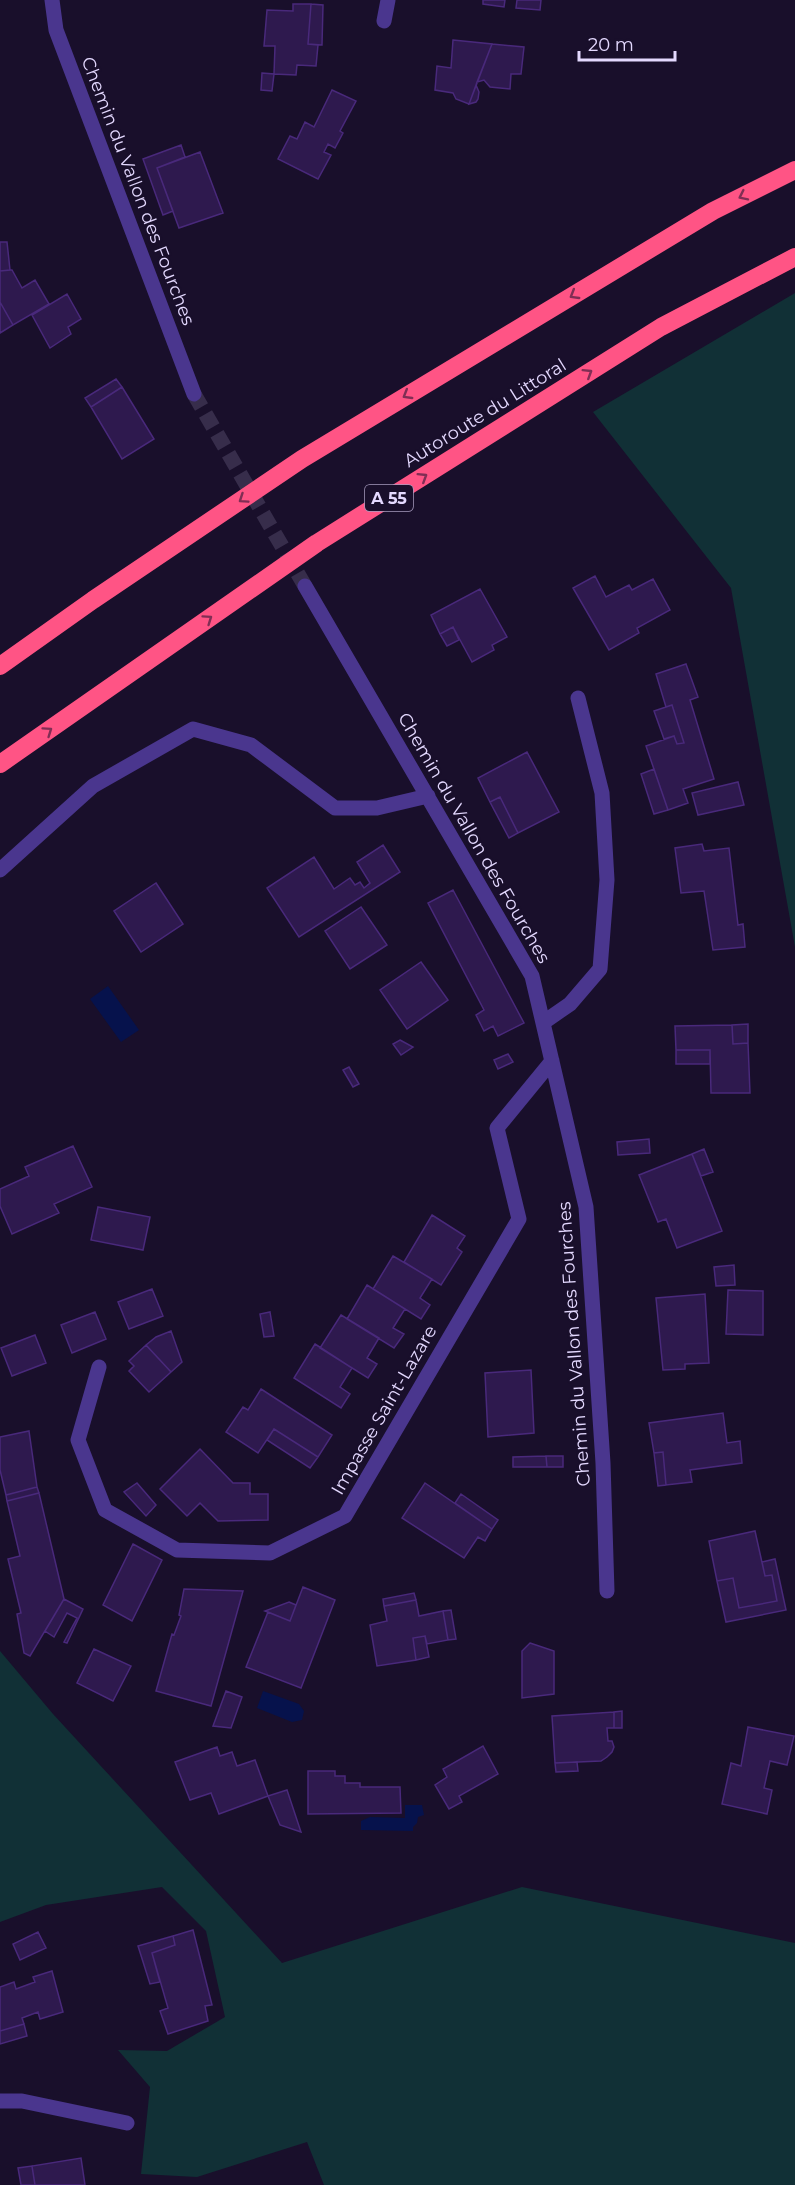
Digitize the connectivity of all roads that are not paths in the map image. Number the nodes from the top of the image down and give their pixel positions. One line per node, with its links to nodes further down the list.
1 (52, 0): 6 (street, Chemin du Vallon des Fourches)
2 (388, 0): 3 (street)
3 (384, 21)
4 (795, 170): 8 (highway, one-way to 8)
5 (795, 257): 10 (highway, Autoroute du Littoral / A 55, one-way to 5)
6 (194, 394)
7 (305, 586): 11 (street, Chemin du Vallon des Fourches)
8 (0, 666)
9 (578, 698): 13 (street)
10 (0, 764)
11 (428, 796): 12 (street); 13 (street, Chemin du Vallon des Fourches)
12 (0, 870)
13 (544, 1022): 14 (street, Chemin du Vallon des Fourches)
14 (552, 1061): 15 (street, Impasse Saint-Lazare); 16 (street, Chemin du Vallon des Fourches)
15 (99, 1366)
16 (607, 1591)
17 (0, 2101): 18 (street)
18 (127, 2123)

